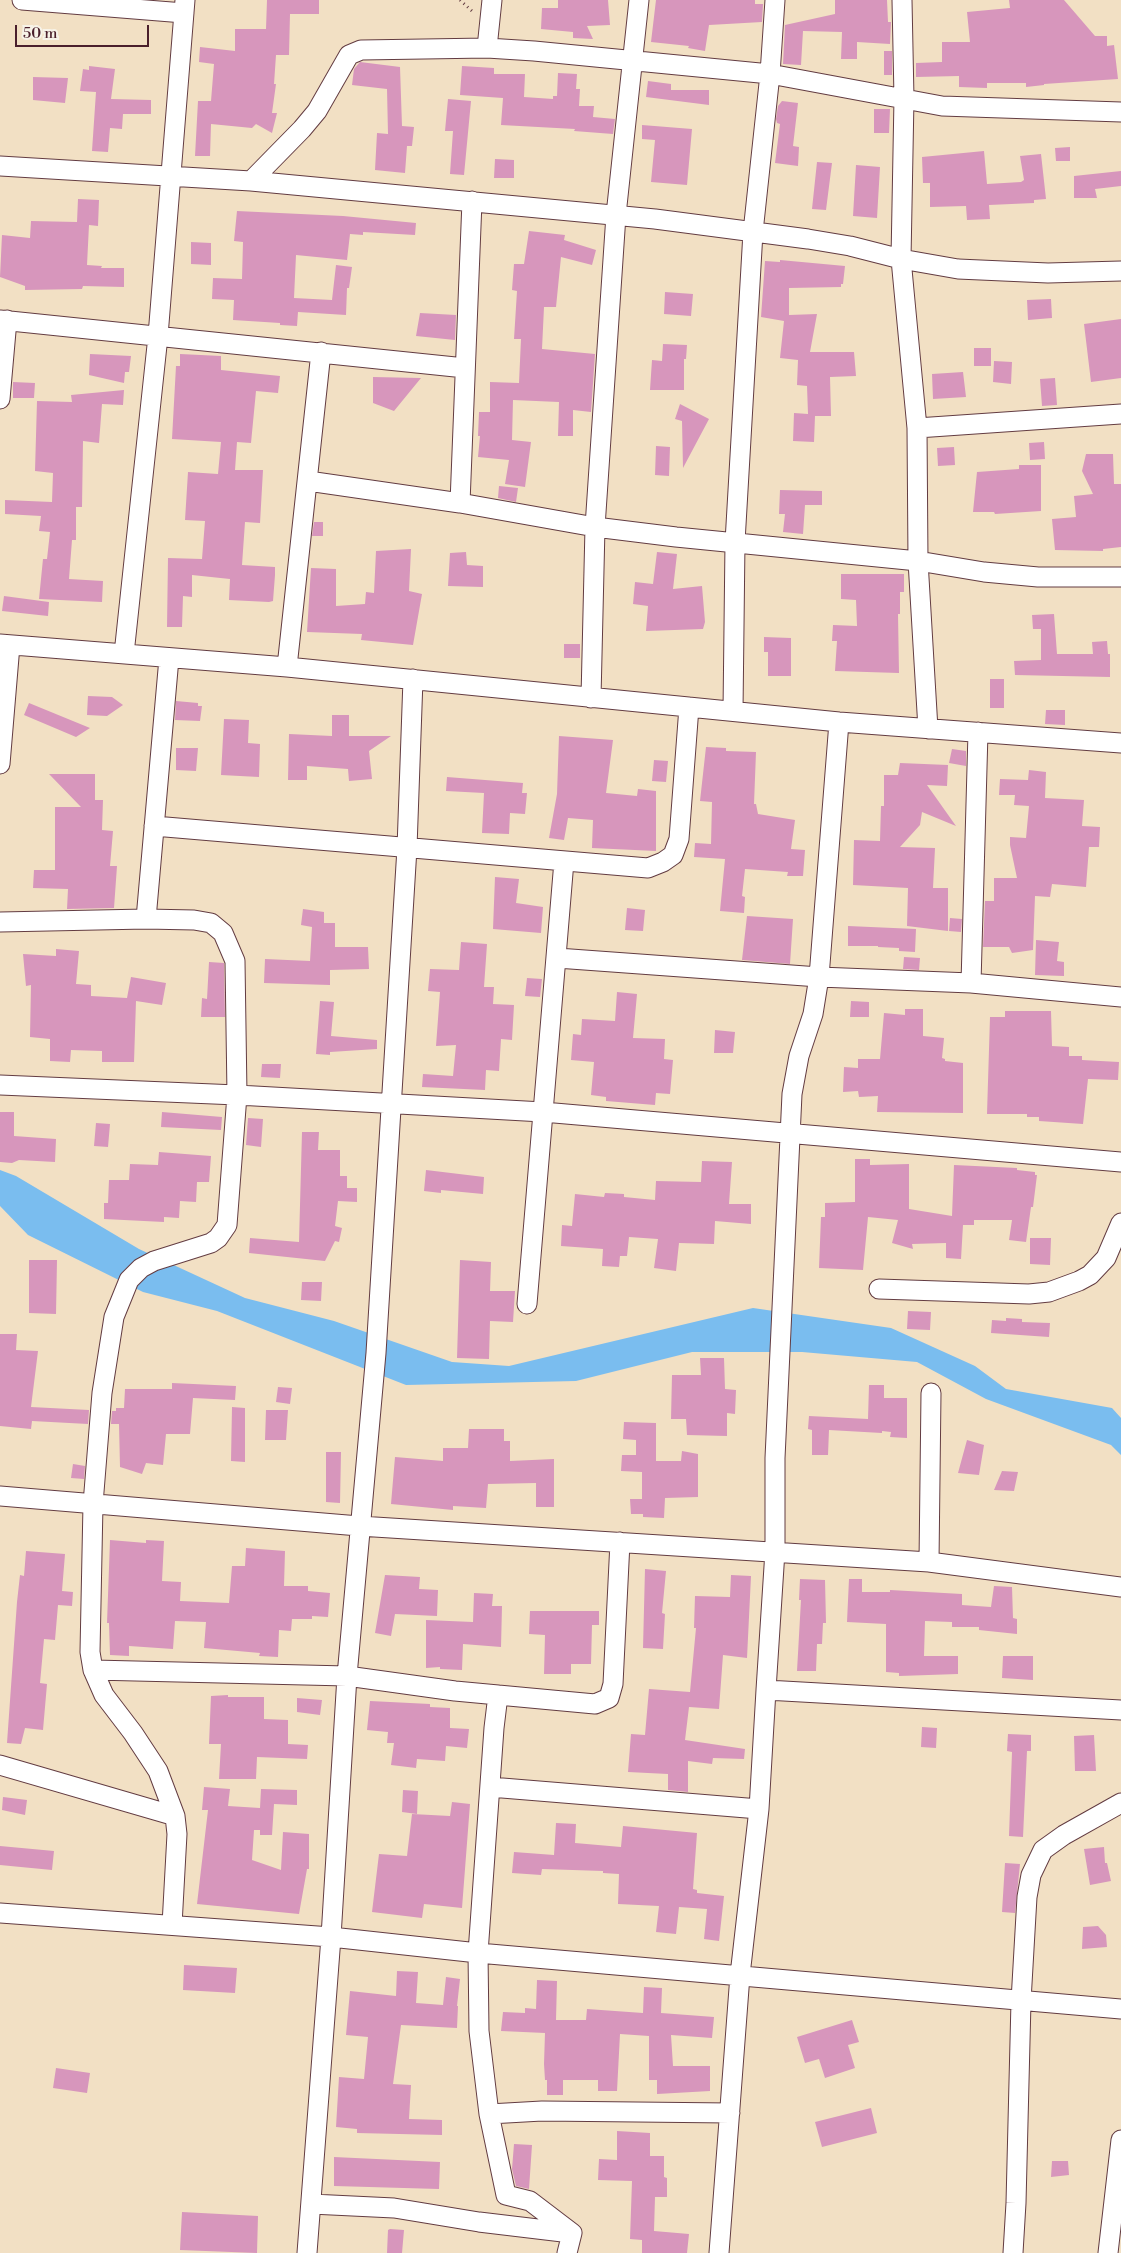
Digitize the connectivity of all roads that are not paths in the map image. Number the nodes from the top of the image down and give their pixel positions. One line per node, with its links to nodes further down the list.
1 (22, 0): 6 (street)
2 (492, 0): 7 (street)
3 (639, 0): 8 (street)
4 (775, 0): 9 (street)
5 (902, 0): 10 (street)
6 (184, 7): 13 (street)
7 (487, 48): 8 (street); 14 (street)
8 (634, 60): 9 (street); 16 (street)
9 (770, 74): 10 (street); 17 (street)
10 (904, 98): 11 (street); 18 (street)
11 (1121, 112)
12 (0, 166): 13 (street)
13 (172, 177): 14 (street); 21 (street)
14 (251, 181): 15 (street)
15 (472, 201): 16 (street); 23 (street)
16 (616, 215): 17 (street); 29 (street)
17 (753, 232): 18 (street); 30 (street)
18 (901, 259): 19 (street); 26 (street)
19 (1121, 270)
20 (3, 320): 21 (street); 24 (street)
21 (158, 336): 22 (street); 34 (street)
22 (321, 352): 23 (street); 27 (street)
23 (465, 368): 28 (street)
24 (0, 399)
25 (1121, 414): 26 (street)
26 (917, 428): 31 (street)
27 (308, 481): 28 (street); 36 (street)
28 (460, 503): 29 (street)
29 (595, 527): 30 (street); 38 (street)
30 (735, 542): 31 (street); 40 (street)
31 (918, 561): 32 (street); 42 (street)
32 (1121, 577)
33 (5, 644): 34 (street); 45 (street)
34 (124, 654): 35 (street)
35 (169, 658): 36 (street); 46 (street)
36 (287, 666): 37 (street)
37 (413, 679): 38 (street); 47 (street)
38 (591, 698): 39 (street)
39 (690, 707): 40 (street); 48 (street)
40 (733, 711): 41 (street)
41 (839, 722): 42 (street); 52 (street)
42 (928, 728): 43 (street)
43 (978, 732): 44 (street); 53 (street)
44 (1121, 743)
45 (0, 764)
46 (154, 826): 47 (street); 49 (street)
47 (406, 848): 48 (street); 57 (street)
48 (564, 861): 51 (street)
49 (146, 919): 50 (street); 56 (street)
50 (0, 922)
51 (556, 958): 52 (street); 58 (street)
52 (819, 977): 53 (street); 59 (street)
53 (971, 983): 54 (street)
54 (1121, 997)
55 (0, 1085): 56 (street)
56 (237, 1095): 57 (street); 66 (street)
57 (392, 1103): 58 (street); 67 (street)
58 (543, 1112): 59 (street); 63 (street)
59 (790, 1132): 60 (street); 69 (street)
60 (1121, 1162)
61 (1121, 1223): 62 (street)
62 (879, 1289)
63 (527, 1304)
64 (931, 1393): 70 (street)
65 (0, 1496): 66 (street)
66 (92, 1504): 67 (street); 72 (street)
67 (359, 1526): 68 (street); 73 (street)
68 (620, 1542): 69 (street); 75 (street)
69 (775, 1551): 70 (street); 74 (street)
70 (929, 1562): 71 (street)
71 (1121, 1587)
72 (92, 1670): 73 (street); 81 (street)
73 (347, 1676): 75 (street); 84 (street)
74 (766, 1690): 76 (street); 80 (street)
75 (498, 1695): 78 (street)
76 (1121, 1710)
77 (0, 1765): 81 (street)
78 (490, 1787): 80 (street); 85 (street)
79 (1121, 1803): 87 (street)
80 (758, 1809): 86 (street)
81 (175, 1816): 83 (street)
82 (0, 1913): 83 (street)
83 (172, 1926): 84 (street)
84 (331, 1937): 85 (street); 92 (street)
85 (478, 1953): 86 (street); 89 (street)
86 (740, 1975): 87 (street); 90 (street)
87 (1021, 2000): 88 (street); 97 (street)
88 (1121, 2009)
89 (489, 2114): 90 (street); 93 (street)
90 (730, 2114): 96 (street)
91 (1121, 2140): 98 (street)
92 (311, 2204): 93 (street); 94 (street)
93 (572, 2233): 95 (street)
94 (307, 2253)
95 (567, 2253)
96 (719, 2253)
97 (1013, 2253)
98 (1108, 2253)

